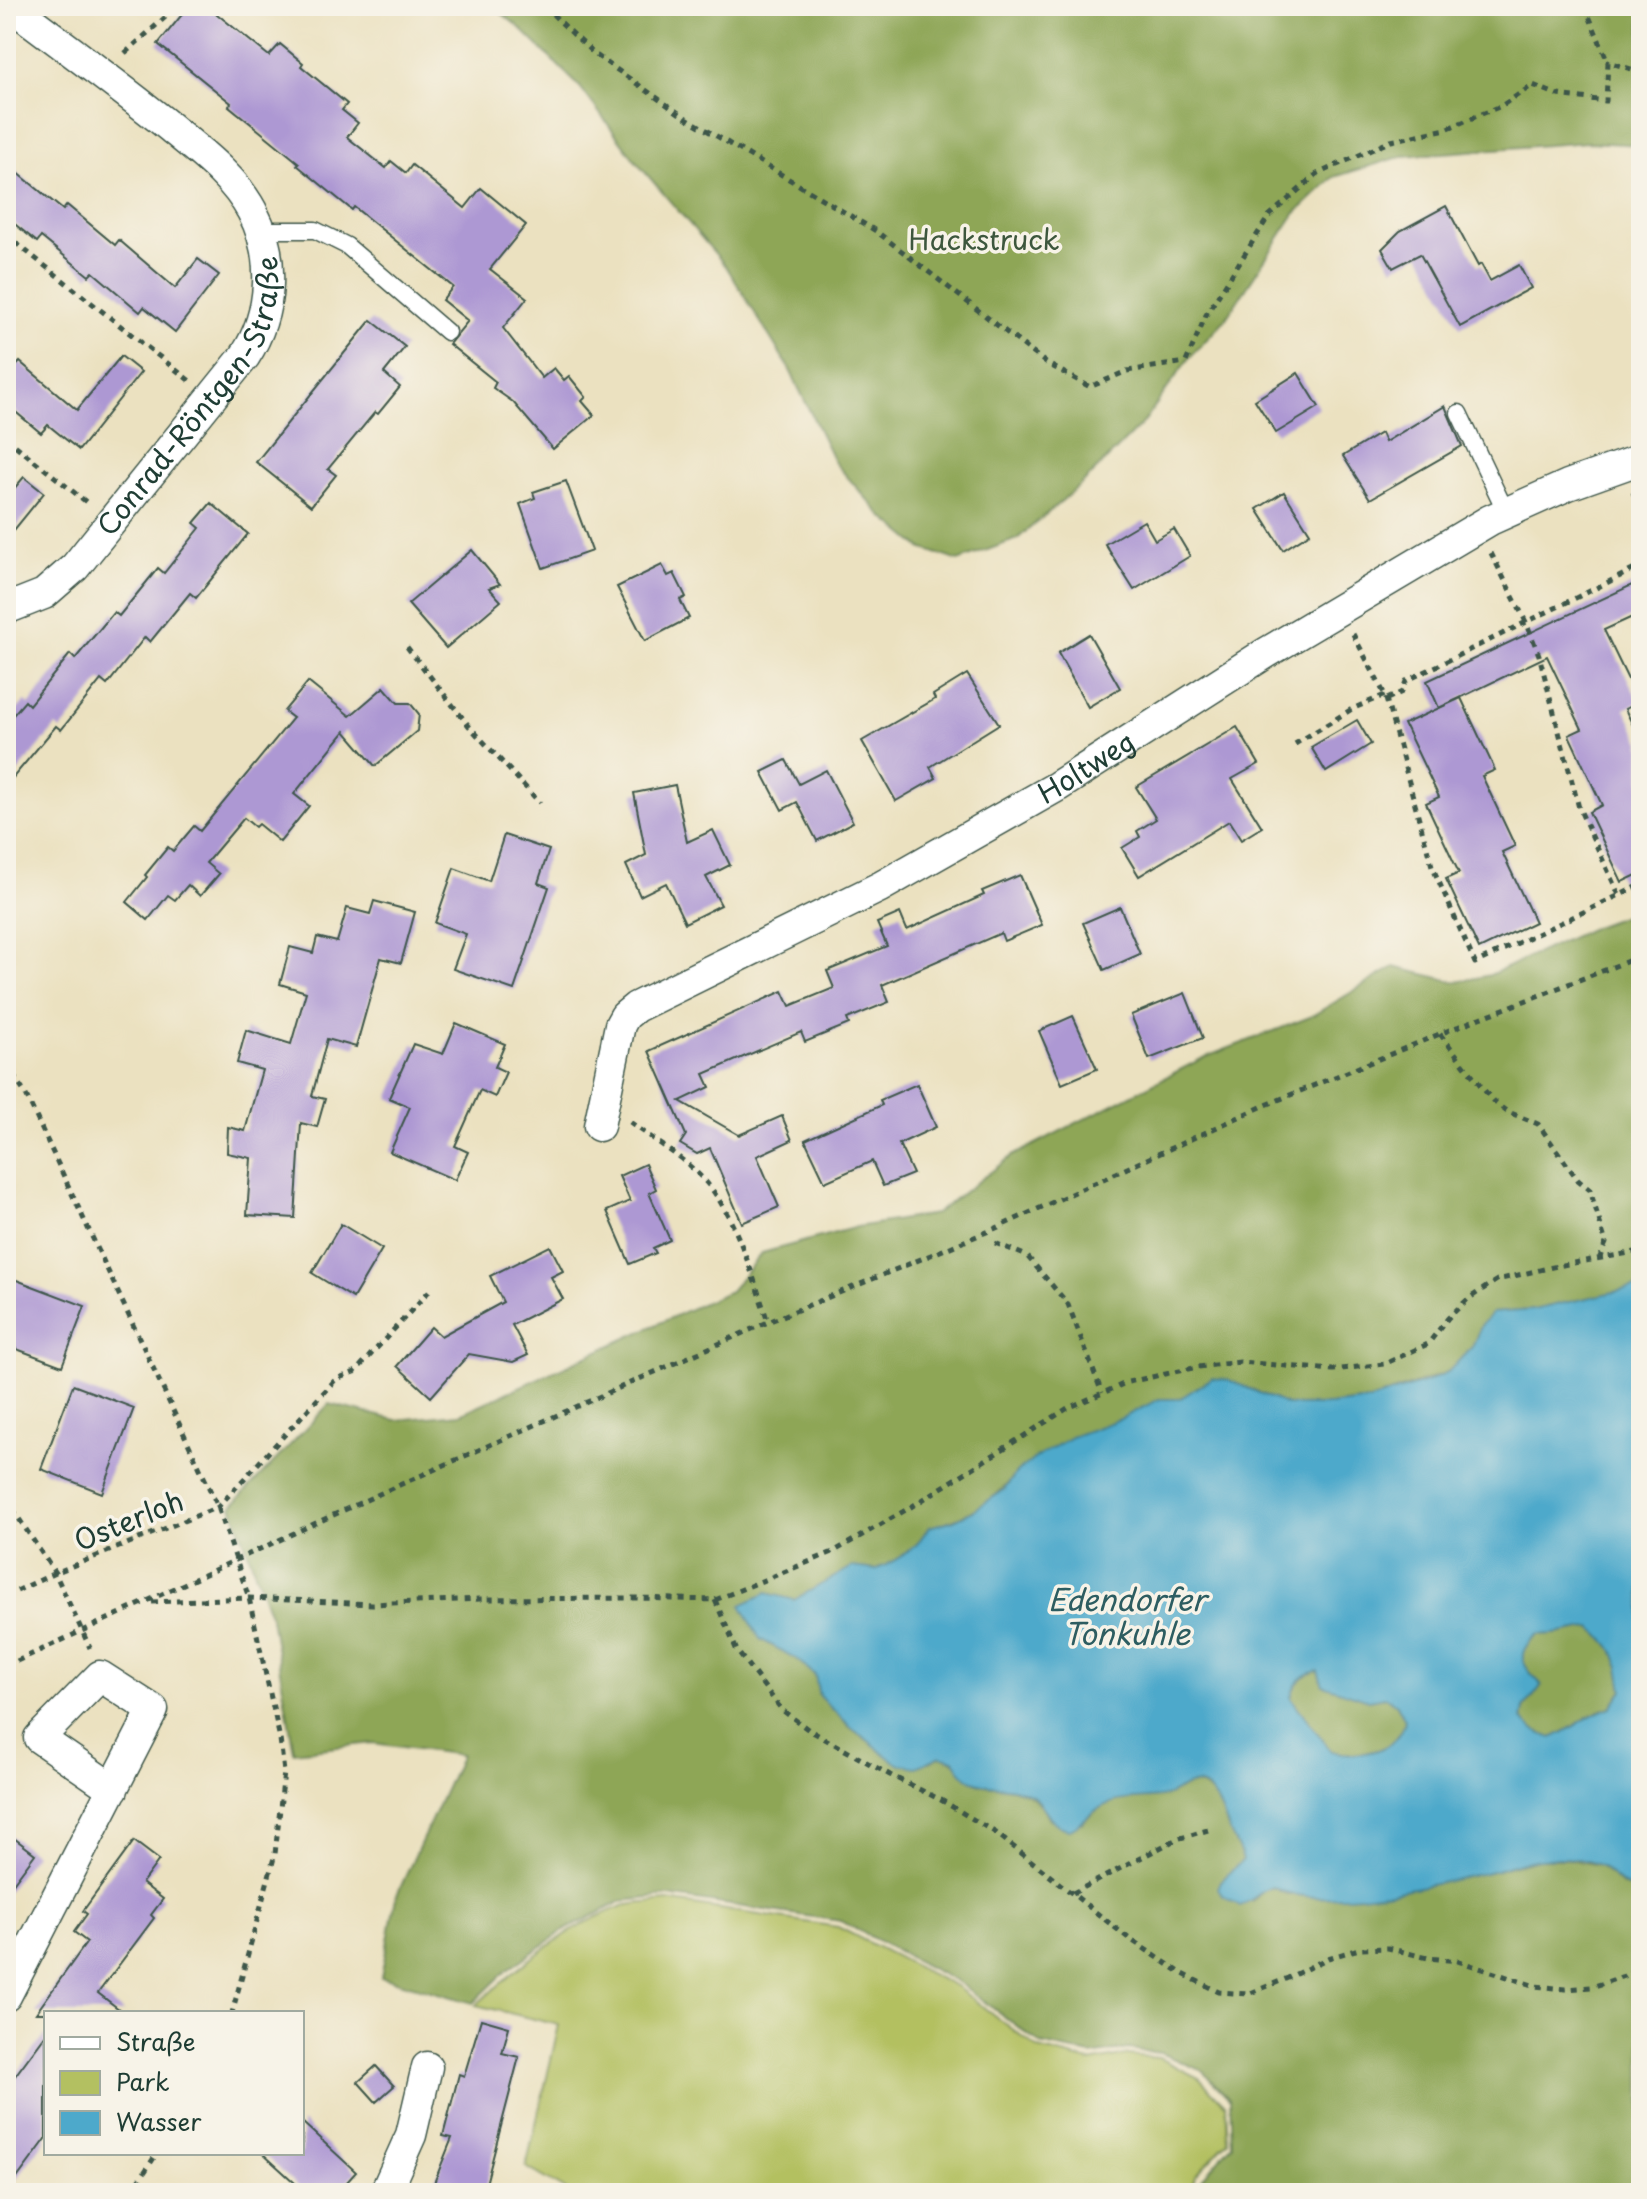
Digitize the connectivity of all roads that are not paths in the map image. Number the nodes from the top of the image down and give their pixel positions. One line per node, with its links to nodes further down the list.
1 (11, 6): 2 (street, Conrad-Röntgen-Straße)
2 (261, 230): 3 (lane); 7 (street, Conrad-Röntgen-Straße)
3 (447, 332)
4 (1459, 413): 6 (lane)
5 (1641, 459): 6 (street, Holtweg)
6 (1506, 512): 8 (street, Holtweg)
7 (6, 609)
8 (602, 1115)
9 (113, 1789): 9 (street); 10 (street)
10 (6, 1996)
11 (427, 2067): 12 (street)
12 (385, 2193)

